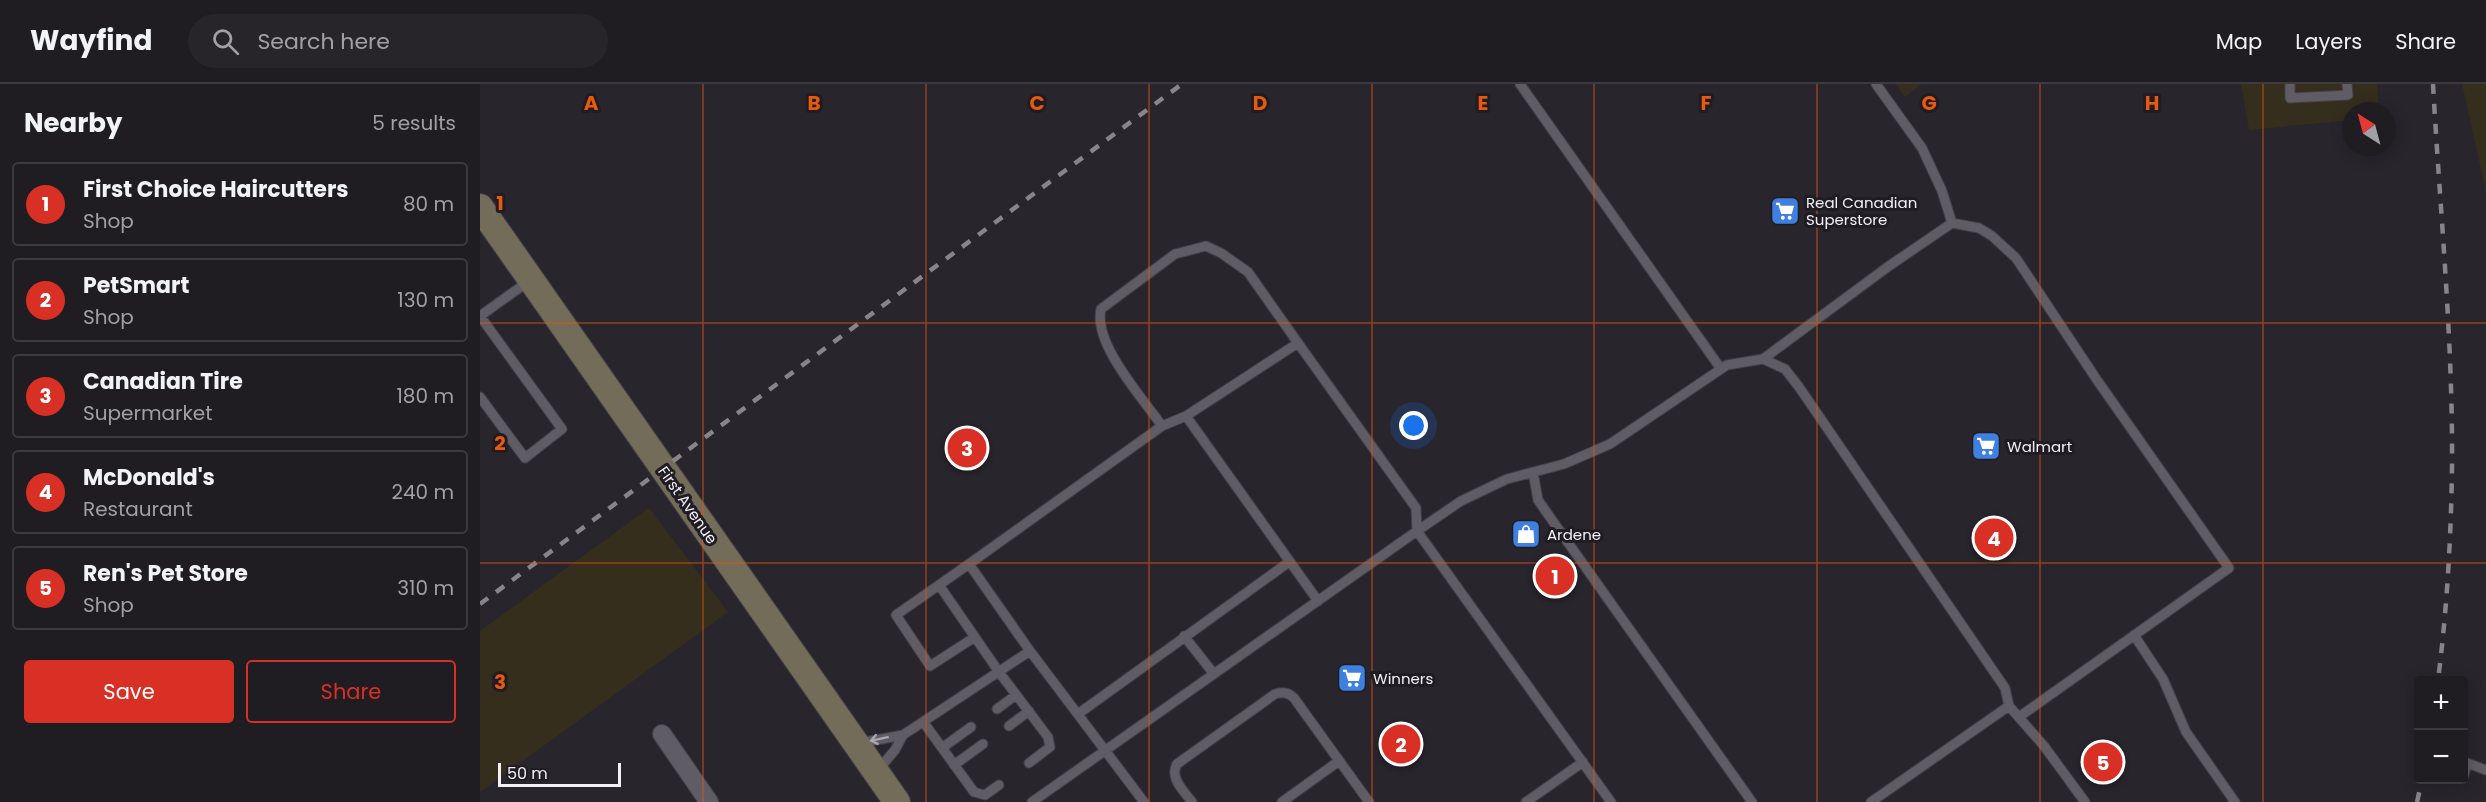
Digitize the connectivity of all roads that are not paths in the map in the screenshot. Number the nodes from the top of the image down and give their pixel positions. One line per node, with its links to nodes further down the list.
1 (1520, 84): 11 (lane)
2 (1876, 84): 6 (lane)
3 (2290, 84): 4 (lane)
4 (2348, 84)
5 (480, 207): 7 (main road, First Avenue)
6 (1952, 223): 10 (lane); 21 (lane)
7 (531, 280): 8 (lane); 38 (main road, First Avenue)
8 (480, 316): 12 (lane)
9 (1298, 343): 13 (lane); 14 (lane); 16 (lane)
10 (1763, 359): 11 (lane); 28 (lane)
11 (1721, 369): 15 (lane)
12 (480, 397)
13 (1186, 416): 14 (lane); 17 (lane)
14 (1162, 426): 18 (lane)
15 (1533, 472): 16 (lane); 59 (lane)
16 (1418, 531): 20 (lane); 43 (lane)
17 (1289, 562): 20 (lane); 22 (lane)
18 (969, 564): 19 (lane); 24 (lane)
19 (939, 585): 23 (lane); 23 (lane)
20 (1318, 601): 26 (lane)
21 (2134, 635): 32 (lane); 62 (lane)
22 (1185, 636): 26 (lane); 31 (lane)
23 (975, 637): 25 (lane)
24 (1030, 651): 25 (lane); 31 (lane)
25 (999, 672): 27 (lane); 33 (lane)
26 (1214, 674): 41 (lane)
27 (1016, 694): 29 (lane); 30 (lane)
28 (2009, 706): 32 (lane); 60 (lane)
29 (997, 709)
30 (1029, 711): 34 (lane); 44 (lane)
31 (1077, 714): 41 (lane)
32 (2019, 717): 61 (lane)
33 (924, 723): 37 (lane); 40 (lane)
34 (1009, 726)
35 (971, 727): 40 (lane)
36 (662, 734): 51 (street)
37 (903, 735): 38 (lane, one-way to 38); 48 (lane)
38 (856, 744): 48 (main road, First Avenue)
39 (983, 744): 46 (lane)
40 (942, 748): 46 (lane)
41 (1105, 751): 53 (lane); 54 (lane)
42 (1339, 761): 50 (lane); 55 (lane); 56 (lane)
43 (1583, 762): 57 (lane); 58 (lane)
44 (1029, 763)
45 (2468, 763): 47 (lane)
46 (954, 765): 49 (lane)
47 (2486, 770)
48 (876, 772): 52 (main road, First Avenue)
49 (999, 785)
50 (1366, 801)
51 (709, 802)
52 (897, 802)
53 (1032, 802)
54 (1144, 802)
55 (1192, 802)
56 (1282, 802)
57 (1526, 802)
58 (1611, 802)
59 (1752, 802)
60 (1871, 802)
61 (2085, 802)
62 (2235, 802)

